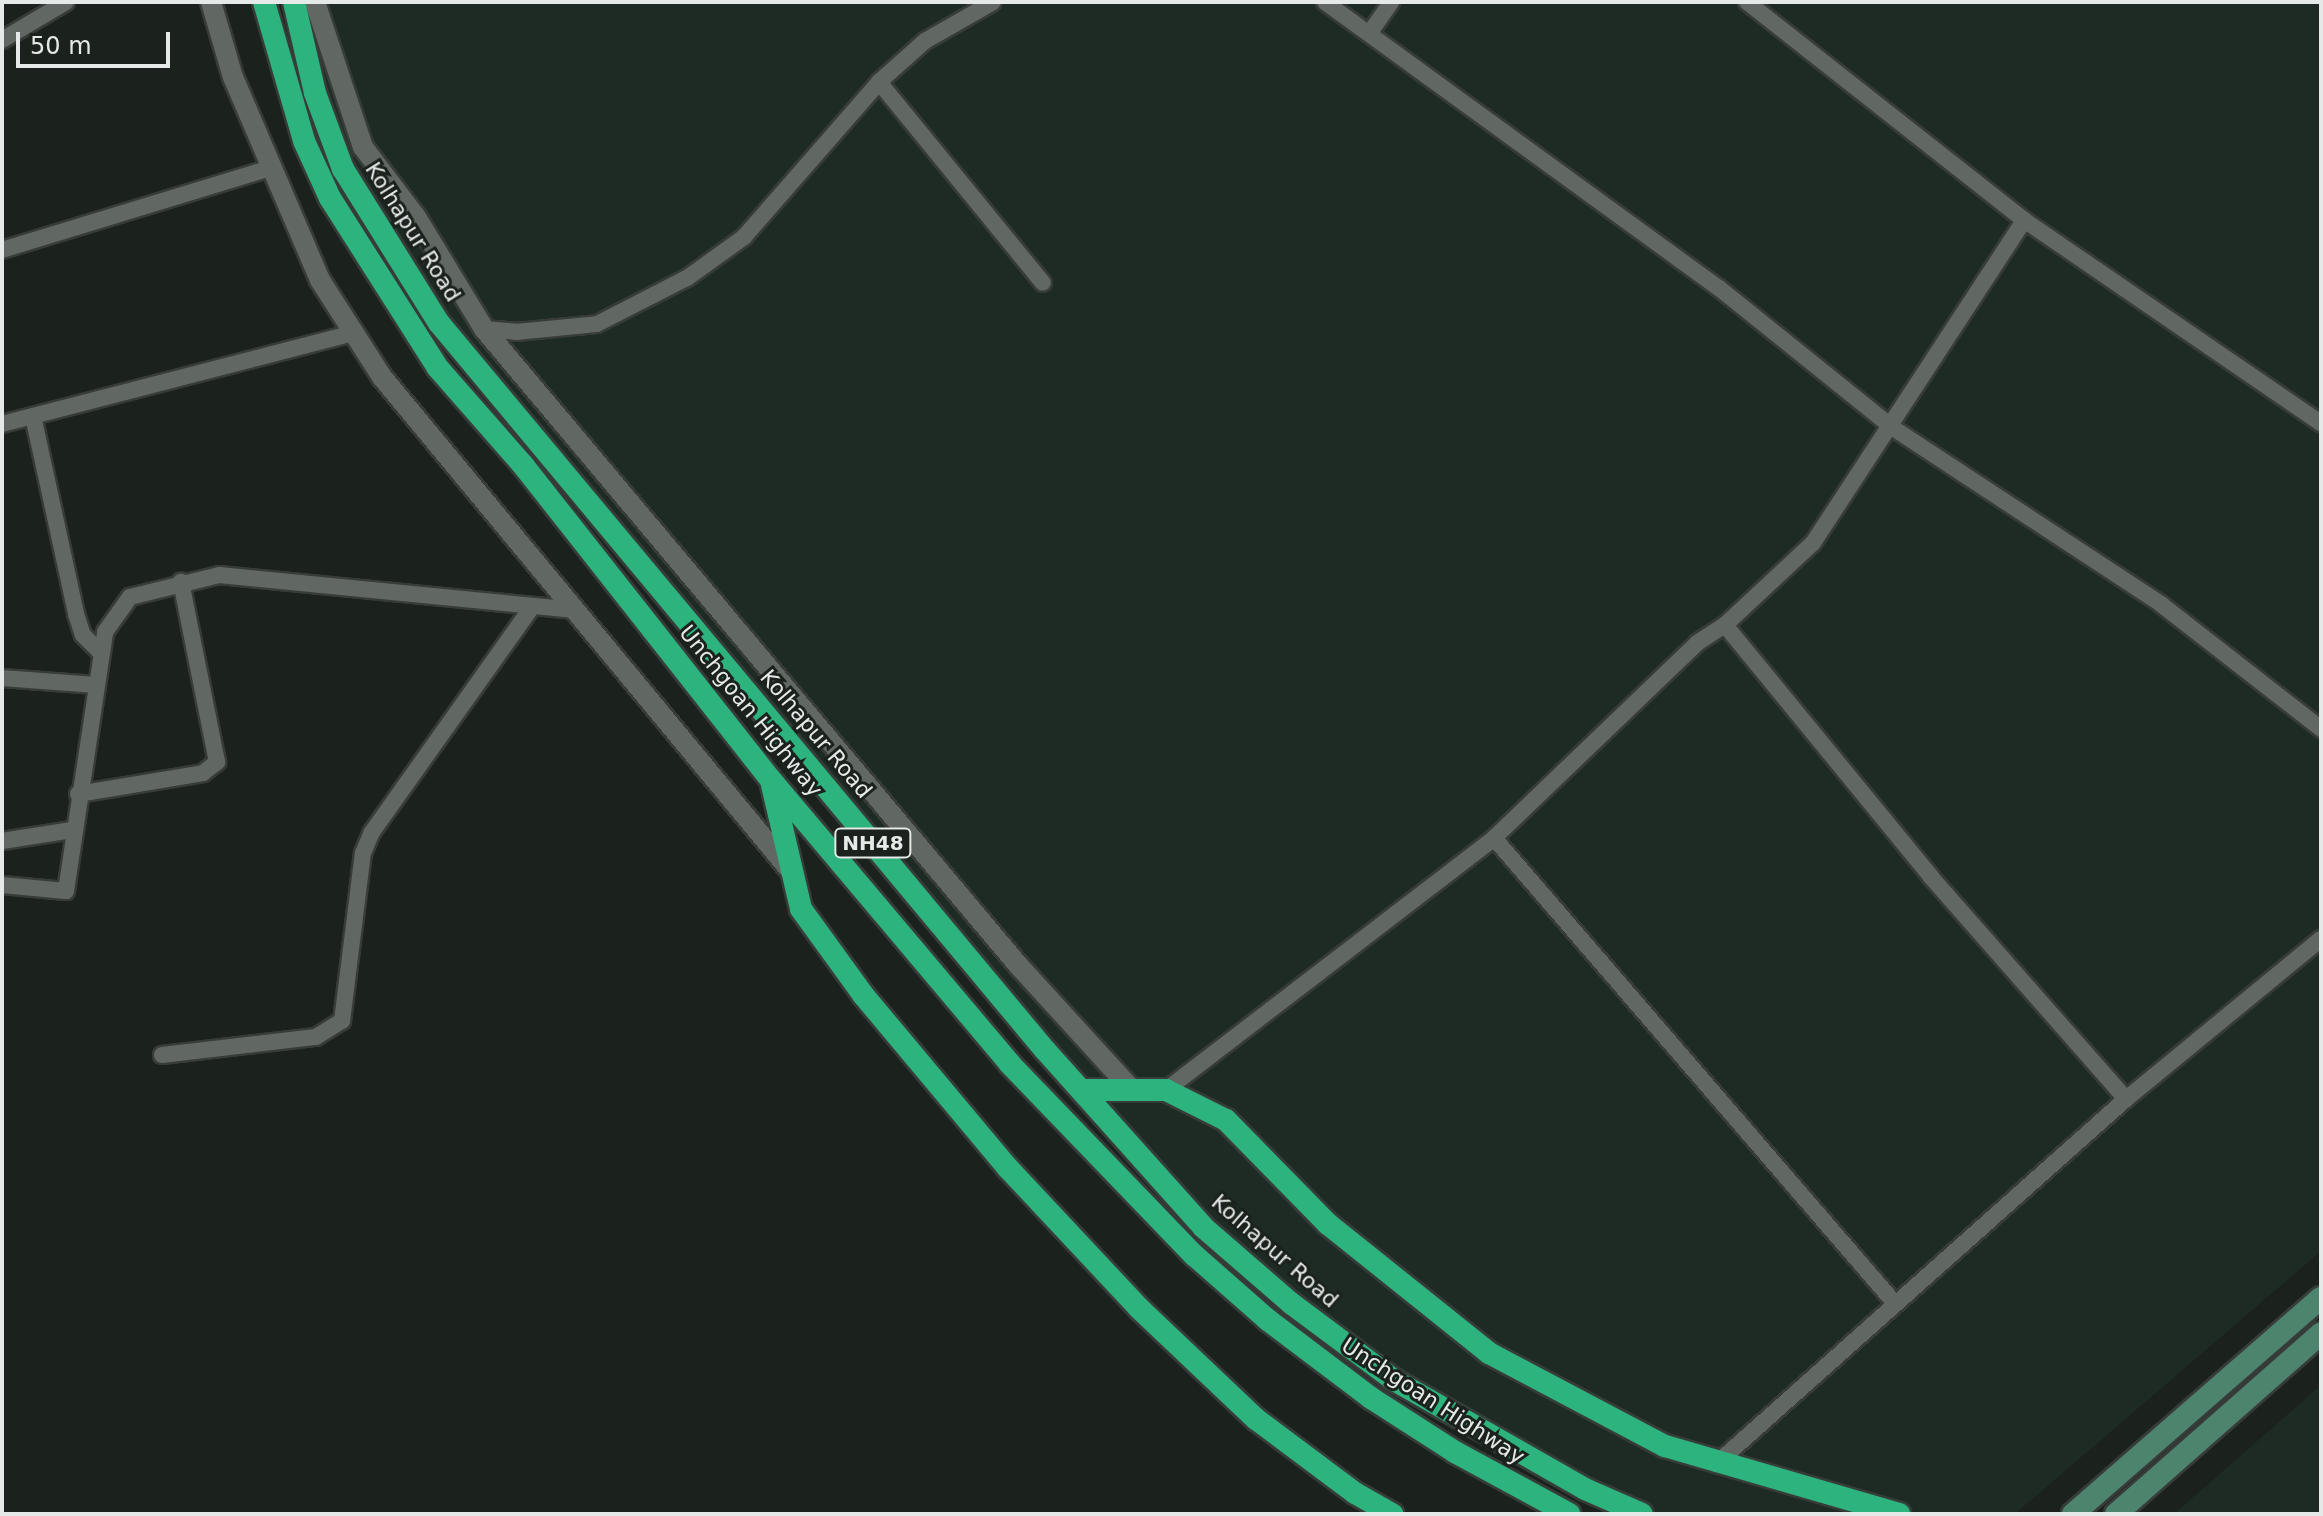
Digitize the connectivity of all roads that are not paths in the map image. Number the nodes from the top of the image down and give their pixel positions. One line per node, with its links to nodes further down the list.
1 (66, 2): 11 (street)
2 (211, 2): 13 (street)
3 (264, 2): 31 (highway, Unchgoan Highway / NH48)
4 (294, 2): 40 (highway, Kolhapur Road / NH48)
5 (315, 2): 17 (street)
6 (993, 2): 12 (street)
7 (1325, 2): 10 (street)
8 (1391, 2): 10 (street)
9 (1747, 2): 14 (street)
10 (1371, 31): 22 (street)
11 (2, 40)
12 (879, 82): 16 (street); 17 (street)
13 (270, 168): 15 (street); 18 (street)
14 (2024, 220): 20 (street); 22 (street)
15 (2, 250)
16 (1043, 283)
17 (484, 329): 41 (street)
18 (354, 333): 19 (street); 25 (street)
19 (33, 416): 21 (street); 27 (street)
20 (2321, 423)
21 (2, 424)
22 (1893, 428): 26 (street); 30 (street)
23 (181, 582): 24 (street); 27 (street); 32 (street)
24 (532, 607): 25 (street); 39 (street)
25 (575, 610): 36 (street)
26 (1725, 625): 34 (street); 43 (street)
27 (101, 653): 29 (street)
28 (2, 678): 29 (street)
29 (96, 685): 32 (street)
30 (2321, 729)
31 (771, 780): 36 (highway); 49 (highway, Unchgoan Highway / NH48)
32 (78, 794): 33 (street)
33 (72, 830): 35 (street); 37 (street)
34 (1494, 838): 42 (street); 45 (street)
35 (2, 841)
36 (790, 870): 48 (highway)
37 (2, 885)
38 (2321, 939): 43 (street)
39 (162, 1055)
40 (1081, 1090): 41 (highway); 50 (highway, Kolhapur Road / NH48)
41 (1132, 1090): 42 (highway)
42 (1166, 1090): 47 (highway)
43 (2126, 1099): 45 (street)
44 (2321, 1298): 52 (main road)
45 (1893, 1301): 47 (street)
46 (2321, 1333): 53 (main road)
47 (1716, 1464): 51 (highway)
48 (1392, 1514)
49 (1569, 1514)
50 (1642, 1514)
51 (1899, 1514)
52 (2073, 1514)
53 (2116, 1514)

